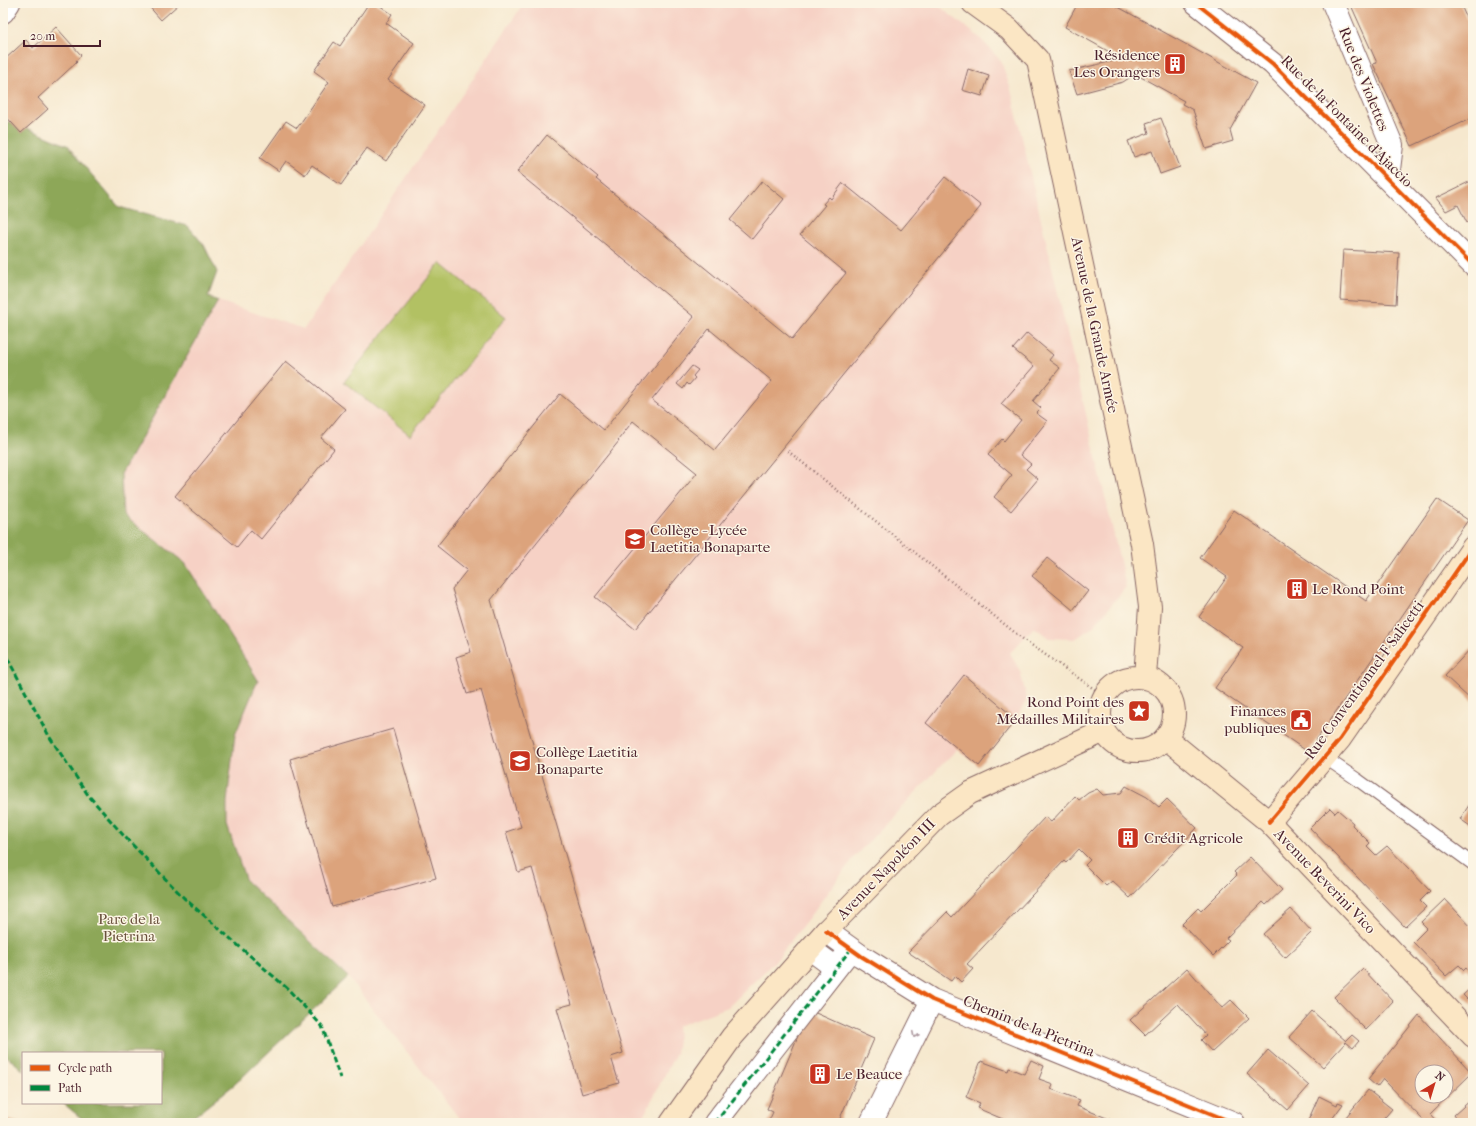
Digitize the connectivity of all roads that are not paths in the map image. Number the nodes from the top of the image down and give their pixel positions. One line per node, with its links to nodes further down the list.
1 (9, 3): 5 (street)
2 (973, 3): 9 (main road, Avenue de la Grande Armée)
3 (1196, 3): 6 (street, Rue de la Fontaine d'Ajaccio)
4 (1333, 3): 6 (street, Rue des Violettes)
5 (3, 12)
6 (1388, 178): 7 (street, Rue de la Fontaine d'Ajaccio)
7 (1473, 265)
8 (1473, 547): 12 (main road, Rue Conventionnel F Salicetti)
9 (1145, 677): 10 (main road); 11 (main road)
10 (1104, 731): 11 (main road); 15 (main road, Avenue Napoléon III)
11 (1166, 738): 13 (main road, Avenue Beverini Vico)
12 (1324, 757): 13 (main road, Rue Conventionnel F Salicetti); 14 (lane)
13 (1269, 822): 20 (main road, Avenue Beverini Vico)
14 (1473, 864)
15 (826, 931): 16 (main road, Avenue Napoléon III); 17 (street, Chemin de la Pietrina)
16 (810, 949): 18 (street); 21 (main road, Avenue Napoléon III)
17 (851, 949): 18 (street); 19 (street, Chemin de la Pietrina)
18 (836, 968): 22 (street)
19 (932, 1000): 23 (street, one-way to 23); 24 (street, Chemin de la Pietrina)
20 (1473, 1036)
21 (671, 1123)
22 (715, 1123)
23 (871, 1123)
24 (1234, 1123)

